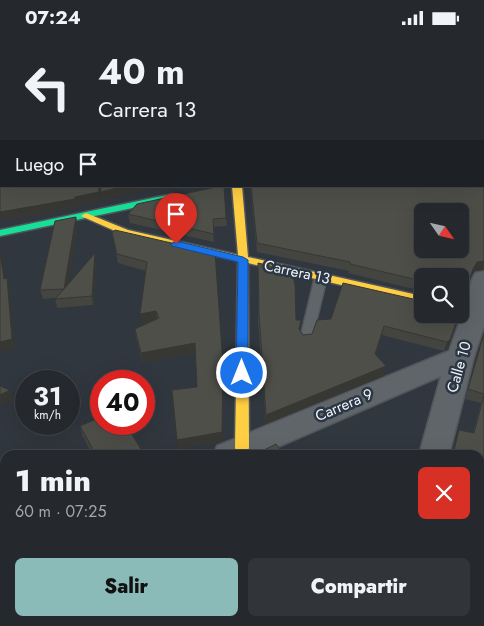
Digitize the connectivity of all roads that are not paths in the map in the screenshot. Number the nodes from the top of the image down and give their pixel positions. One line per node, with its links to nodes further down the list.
1 (237, 187): 5 (street)
2 (187, 194): 3 (street)
3 (86, 216): 4 (street); 5 (street, Carrera 13)
4 (0, 233)
5 (243, 260): 6 (street, Carrera 13); 12 (street)
6 (320, 277): 8 (street, Carrera 13); 10 (lane)
7 (484, 279): 9 (street, Calle 10)
8 (414, 298)
9 (473, 311): 11 (street, Calle 10)
10 (306, 339)
11 (460, 357): 13 (street, Carrera 9); 14 (street, Calle 10)
12 (235, 450)
13 (237, 450)
14 (435, 450)

